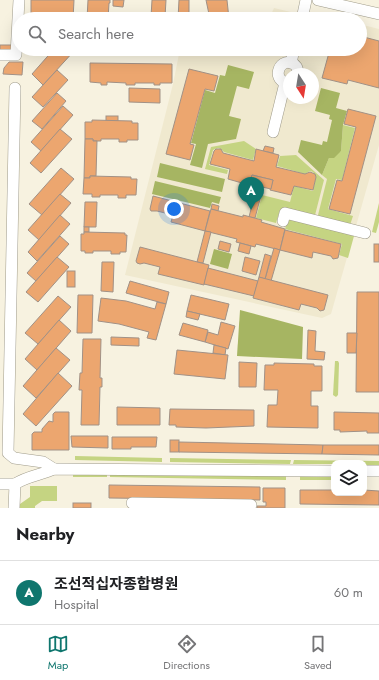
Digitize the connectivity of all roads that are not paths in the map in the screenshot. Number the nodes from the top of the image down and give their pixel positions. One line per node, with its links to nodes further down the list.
1 (19, 0): 4 (street)
2 (306, 0): 5 (street)
3 (318, 0): 6 (street)
4 (18, 12)
5 (303, 12)
6 (379, 14)
7 (0, 55): 8 (street)
8 (12, 55)
9 (292, 56): 10 (street)
10 (291, 63): 11 (street); 12 (street)
11 (296, 68)
12 (283, 81)
13 (15, 88): 18 (street)
14 (283, 97): 15 (street)
15 (273, 132)
16 (283, 221): 17 (street)
17 (365, 233)
18 (54, 469): 19 (street); 23 (street)
19 (331, 471)
20 (367, 471): 21 (street)
21 (379, 471)
22 (0, 484): 23 (street)
23 (15, 484): 27 (street)
24 (132, 503): 26 (street)
25 (251, 505): 26 (street)
26 (197, 506)
27 (14, 508)

